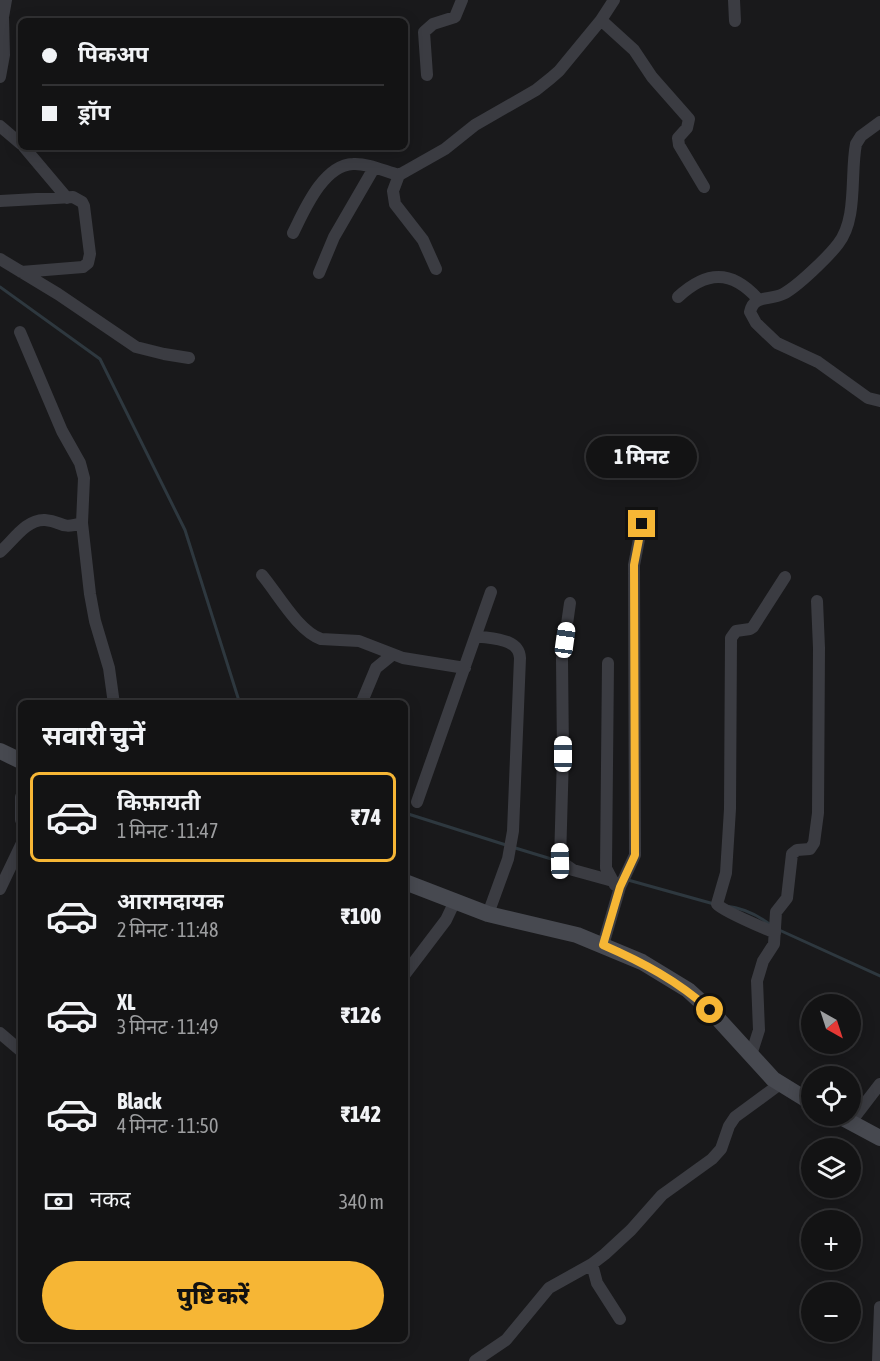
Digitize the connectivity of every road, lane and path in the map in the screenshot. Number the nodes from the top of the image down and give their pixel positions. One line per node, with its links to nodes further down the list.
1 (6, 0): 8 (street)
2 (462, 0): 7 (street)
3 (614, 0): 5 (street)
4 (734, 0): 6 (street)
5 (601, 20): 14 (street); 15 (street)
6 (735, 21)
7 (427, 75)
8 (0, 77)
9 (880, 122): 24 (street)
10 (0, 126): 11 (street)
11 (18, 142)
12 (26, 150): 16 (street)
13 (374, 168): 14 (street); 18 (street); 22 (street)
14 (399, 175): 20 (street)
15 (704, 187)
16 (67, 198): 17 (street); 21 (street)
17 (0, 201)
18 (293, 233)
19 (0, 259): 21 (street)
20 (436, 269)
21 (21, 272): 26 (street)
22 (319, 273)
23 (678, 297): 24 (street)
24 (758, 299): 27 (street)
25 (20, 332): 28 (street)
26 (189, 358)
27 (880, 401)
28 (82, 523): 30 (street); 40 (street)
29 (642, 524): 47 (street)
30 (0, 552)
31 (262, 575): 37 (street)
32 (785, 577): 51 (street)
33 (491, 592): 36 (street)
34 (817, 601): 51 (street)
35 (570, 603): 47 (street)
36 (476, 636): 39 (street); 50 (street)
37 (392, 655): 39 (street); 41 (street)
38 (608, 663): 47 (street)
39 (465, 668): 44 (street)
40 (113, 700)
41 (363, 700)
42 (0, 751): 43 (street)
43 (18, 759)
44 (417, 802)
45 (18, 851): 48 (street)
46 (408, 883): 49 (street)
47 (616, 886): 52 (street)
48 (0, 889)
49 (455, 901): 50 (street); 53 (street)
50 (488, 914): 52 (street)
51 (775, 933): 56 (street)
52 (603, 945): 56 (street)
53 (408, 970)
54 (0, 1034): 55 (street)
55 (18, 1049)
56 (751, 1055): 57 (street)
57 (780, 1084): 59 (street); 63 (street)
58 (880, 1084): 60 (street)
59 (801, 1096)
60 (861, 1103)
61 (858, 1126): 62 (street)
62 (880, 1138)
63 (592, 1264): 65 (street); 66 (street)
64 (880, 1307): 67 (street)
65 (621, 1319)
66 (476, 1361)
67 (878, 1361)

